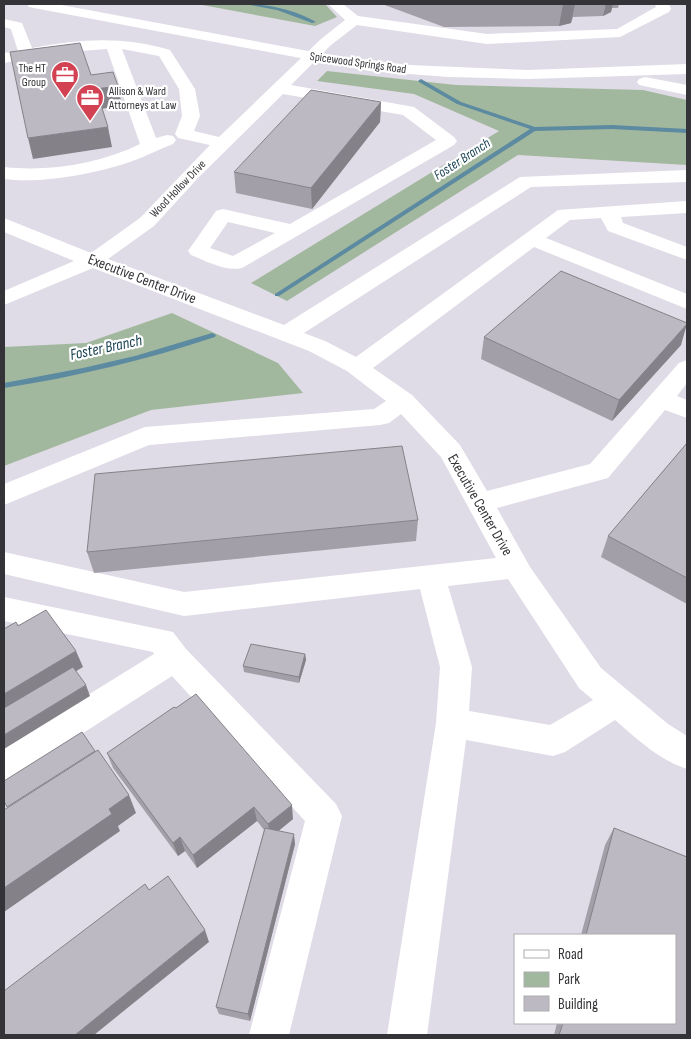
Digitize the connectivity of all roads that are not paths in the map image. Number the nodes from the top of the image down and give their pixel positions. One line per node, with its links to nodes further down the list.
1 (336, 4): 4 (street)
2 (662, 4): 4 (street)
3 (40, 5): 12 (street, Spicewood Springs Road)
4 (354, 20): 7 (street, Wood Hollow Drive)
5 (4, 23): 10 (street)
6 (307, 38): 7 (street, Spicewood Springs Road)
7 (326, 42): 9 (street, Spicewood Springs Road); 12 (street, Wood Hollow Drive)
8 (113, 44): 10 (street); 19 (street); 21 (street)
9 (344, 45)
10 (26, 53): 13 (street)
11 (687, 55): 14 (street)
12 (311, 56): 16 (street, Spicewood Springs Road); 17 (street, Wood Hollow Drive)
13 (4, 58)
14 (529, 59)
15 (687, 69): 16 (street, Spicewood Springs Road)
16 (569, 74): 18 (street)
17 (279, 88): 20 (street, Wood Hollow Drive); 27 (street)
18 (687, 90)
19 (184, 134): 20 (street); 21 (street)
20 (223, 143): 30 (street, Wood Hollow Drive)
21 (150, 146): 22 (street)
22 (4, 174)
23 (687, 176): 33 (street)
24 (687, 207): 25 (street)
25 (609, 212): 28 (street); 29 (street)
26 (4, 224): 30 (street, Executive Center Drive)
27 (294, 231)
28 (532, 239): 32 (street); 34 (street)
29 (687, 254)
30 (94, 260): 31 (street, Wood Hollow Drive); 33 (street, Executive Center Drive)
31 (4, 300)
32 (687, 302)
33 (286, 334): 34 (street, Executive Center Drive)
34 (357, 368): 37 (street, Executive Center Drive)
35 (687, 368): 36 (street)
36 (662, 398): 38 (street); 40 (street)
37 (403, 401): 39 (street); 40 (street, Executive Center Drive)
38 (687, 410)
39 (4, 495)
40 (480, 503): 42 (street, Executive Center Drive)
41 (4, 563): 43 (street)
42 (516, 567): 43 (street); 46 (street, Executive Center Drive)
43 (431, 577): 47 (street)
44 (4, 609): 45 (street)
45 (175, 658): 49 (street); 50 (street)
46 (617, 702): 47 (street); 48 (street, Executive Center Drive)
47 (452, 723): 51 (street)
48 (687, 754)
49 (4, 765)
50 (269, 1035)
51 (407, 1035)

